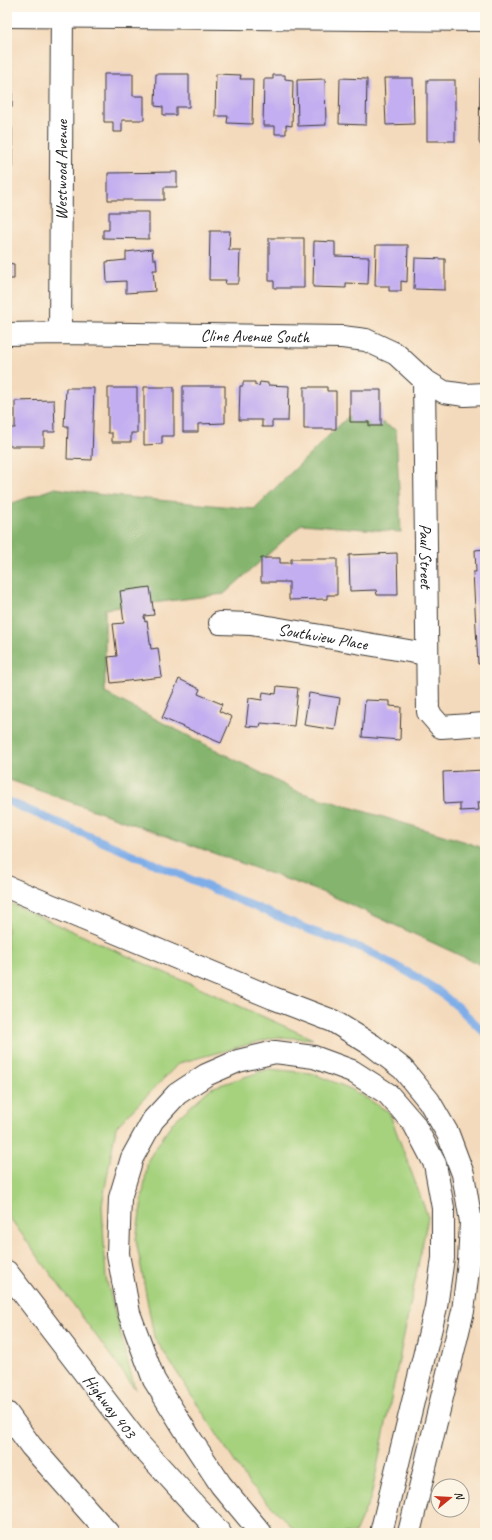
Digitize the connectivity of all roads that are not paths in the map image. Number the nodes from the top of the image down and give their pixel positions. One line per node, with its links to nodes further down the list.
1 (62, 12): 2 (main road); 3 (main road); 4 (main road, Westwood Avenue)
2 (7, 16)
3 (485, 20)
4 (60, 333): 5 (main road, Cline Avenue South); 6 (main road, Cline Avenue South)
5 (7, 334)
6 (424, 380): 7 (main road, Cline Avenue South); 9 (main road, Paul Street)
7 (485, 394)
8 (220, 623): 9 (main road, Southview Place)
9 (426, 654): 10 (main road, Paul Street)
10 (485, 724)
11 (7, 888): 18 (main road)
12 (7, 1272): 15 (main road, Highway 403)
13 (7, 1413): 14 (main road)
14 (108, 1533)
15 (220, 1533)
16 (261, 1533): 17 (main road)
17 (381, 1533)
18 (409, 1533)

